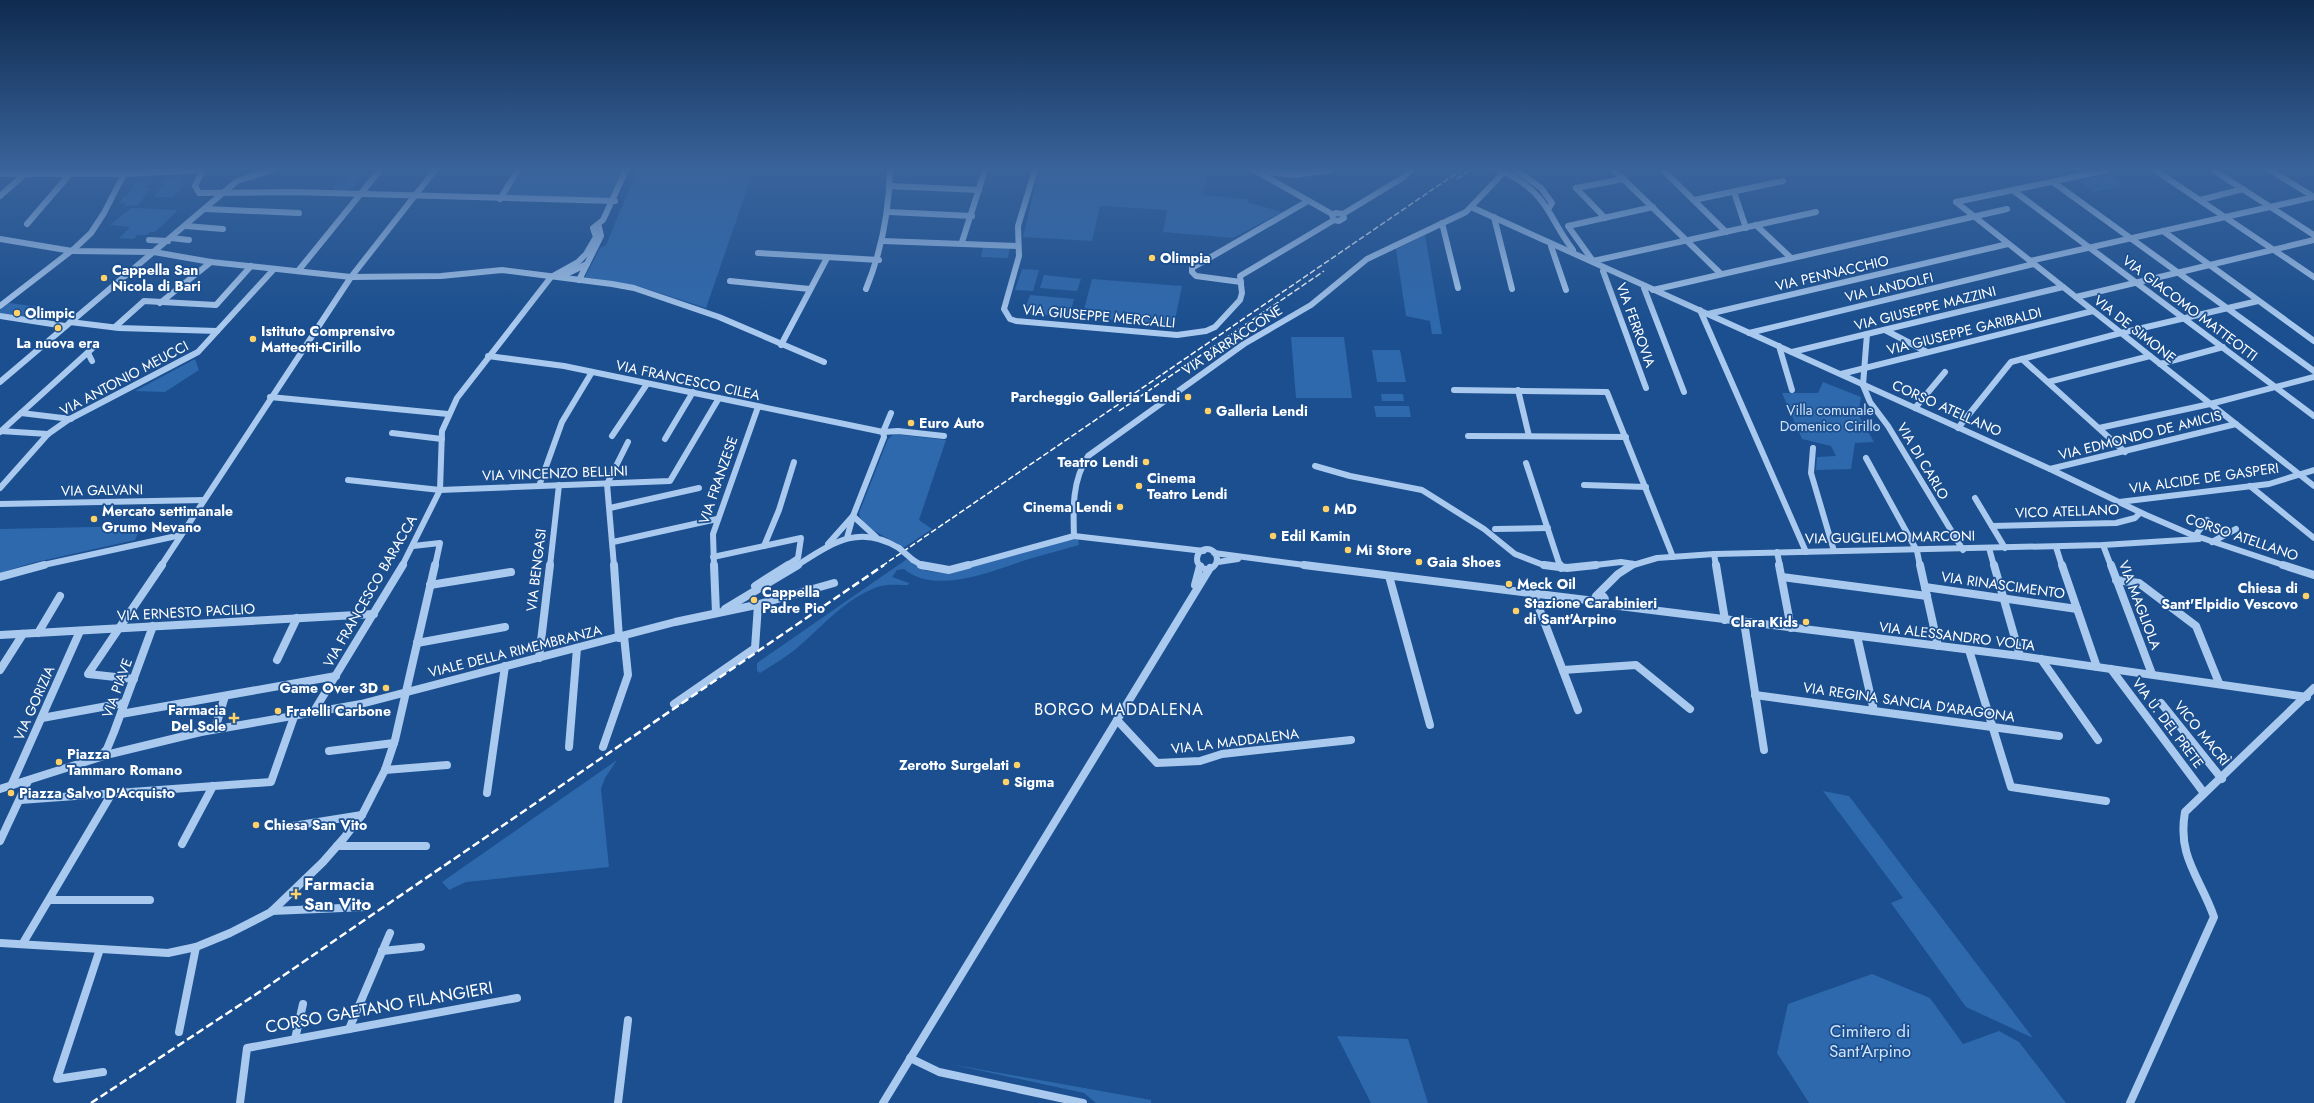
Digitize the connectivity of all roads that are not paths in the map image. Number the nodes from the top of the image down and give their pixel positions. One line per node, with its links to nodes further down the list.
1 (28, 221): 30 (street)
2 (98, 221): 53 (street)
3 (191, 221): 31 (street)
4 (338, 221): 70 (street)
5 (396, 221): 74 (street)
6 (601, 221): 66 (street)
7 (607, 221): 60 (street)
8 (887, 221): 45 (street)
9 (970, 221): 47 (street)
10 (1019, 221): 49 (street, VIA GIUSEPPE MERCALLI)
11 (1273, 221): 79 (street)
12 (1326, 221): 79 (street)
13 (1445, 221): 29 (street, VIA BARRACCONE)
14 (1495, 221): 86 (street)
15 (1504, 221): 35 (street)
16 (1555, 221): 55 (street)
17 (1589, 221): 61 (street)
18 (1667, 221): 46 (street)
19 (1715, 221): 37 (street)
20 (1744, 221): 33 (street)
21 (1775, 221): 32 (street)
22 (1954, 221): 58 (street)
23 (1980, 221): 48 (street, VIA DE SIMONE)
24 (2055, 221): 51 (street, VIA GIACOMO MATTEOTTI)
25 (2107, 221): 41 (street)
26 (2205, 221): 36 (street, VIA LANDOLFI)
27 (2232, 221): 52 (street)
28 (2293, 221): 38 (street)
29 (1442, 223): 82 (street); 197 (street, VIA BARRACCONE)
30 (26, 224)
31 (186, 226): 34 (street); 40 (street)
32 (1756, 226): 33 (street); 58 (street)
33 (1746, 228): 37 (street)
34 (223, 229)
35 (1524, 230): 50 (street); 55 (street, CORSO ATELLANO)
36 (2163, 231): 41 (street, VIA LANDOLFI); 64 (street)
37 (1726, 232): 46 (street)
38 (2314, 235)
39 (0, 239): 53 (street)
40 (170, 239): 42 (street); 43 (street); 54 (street)
41 (2131, 239): 51 (street, VIA LANDOLFI); 71 (street)
42 (149, 240)
43 (189, 240)
44 (2314, 240): 52 (street)
45 (884, 241): 49 (street); 59 (street)
46 (1687, 241): 61 (street); 72 (street)
47 (962, 242)
48 (2008, 244): 63 (street, VIA DE SIMONE); 96 (street, VIA PENNACCHIO)
49 (1017, 246): 79 (street, VIA GIUSEPPE MERCALLI)
50 (1551, 246): 69 (street); 87 (street)
51 (2090, 248): 63 (street, VIA LANDOLFI); 80 (street, VIA GIACOMO MATTEOTTI)
52 (2273, 250): 64 (street); 73 (street)
53 (72, 251): 54 (street); 92 (street)
54 (154, 252): 62 (street); 99 (street)
55 (1574, 252): 61 (street, CORSO ATELLANO)
56 (758, 253): 57 (street)
57 (827, 258): 59 (street); 84 (street)
58 (1791, 258): 72 (street)
59 (879, 260): 85 (street)
60 (589, 261): 66 (street); 77 (street)
61 (1593, 261): 88 (street, CORSO ATELLANO)
62 (211, 262): 65 (street); 91 (street)
63 (2032, 263): 81 (street, VIA DE SIMONE); 103 (street, VIA LANDOLFI)
64 (2209, 265): 71 (street); 90 (street)
65 (251, 266): 67 (street); 91 (street)
66 (576, 266): 68 (street)
67 (274, 269): 70 (street); 102 (street, VIA ANTONIO MEUCCI)
68 (568, 270): 75 (street); 76 (street); 77 (street)
69 (1603, 271): 83 (street); 131 (street, VIA FERROVIA)
70 (298, 272): 74 (street)
71 (2178, 273): 80 (street); 93 (street)
72 (1721, 274): 88 (street)
73 (2314, 276)
74 (350, 277): 75 (street); 137 (street)
75 (551, 277): 76 (street); 114 (street, VIA FRANCESCO BARACCA)
76 (558, 278): 77 (street)
77 (579, 280): 107 (street)
78 (730, 281): 84 (street)
79 (1241, 282)
80 (2136, 283): 89 (street); 98 (street, VIA GIACOMO MATTEOTTI)
81 (2063, 287): 89 (street, VIA DE SIMONE); 101 (street, VIA GIUSEPPE MAZZINI)
82 (1458, 288)
83 (1644, 288): 88 (street); 136 (street)
84 (810, 289): 107 (street)
85 (866, 289)
86 (1512, 289)
87 (1566, 290)
88 (1653, 290): 94 (street, CORSO ATELLANO)
89 (2076, 297): 95 (street, VIA DE SIMONE)
90 (2258, 301): 93 (street); 106 (street)
91 (160, 303): 100 (street)
92 (0, 306)
93 (2227, 308): 98 (street); 121 (street)
94 (1700, 310): 96 (street, CORSO ATELLANO); 219 (street)
95 (2093, 311): 104 (street, VIA DE SIMONE); 112 (street, VIA GIUSEPPE GARIBALDI)
96 (1708, 314): 103 (street, CORSO ATELLANO)
97 (0, 316): 99 (street)
98 (2184, 318): 104 (street); 110 (street, VIA GIACOMO MATTEOTTI)
99 (67, 324): 100 (street); 126 (street)
100 (114, 327): 102 (street)
101 (1885, 330): 105 (street, VIA GIUSEPPE MAZZINI); 112 (street)
102 (217, 331): 146 (street, VIA ANTONIO MEUCCI)
103 (1749, 333): 109 (street, CORSO ATELLANO)
104 (2121, 333): 115 (street, VIA DE SIMONE); 116 (street)
105 (1867, 334): 111 (street, VIA GIUSEPPE MAZZINI); 120 (street)
106 (2314, 341)
107 (780, 345): 118 (street)
108 (96, 346): 113 (street)
109 (1779, 346): 111 (street, CORSO ATELLANO); 134 (street)
110 (2223, 347): 119 (street); 130 (street, VIA GIACOMO MATTEOTTI)
111 (1792, 352): 124 (street, CORSO ATELLANO)
112 (1927, 352): 120 (street, VIA GIUSEPPE GARIBALDI)
113 (88, 353): 117 (street); 142 (street)
114 (488, 356): 122 (street, VIA FRANCESCO CILEA); 144 (street, VIA FRANCESCO BARACCA)
115 (2150, 356): 119 (street, VIA DE SIMONE); 127 (street)
116 (2022, 359): 127 (street); 148 (street)
117 (92, 361)
118 (824, 362)
119 (2160, 364): 139 (street, VIA DE SIMONE)
120 (1865, 368): 124 (street, VIA GIUSEPPE GARIBALDI); 129 (street)
121 (2314, 371)
122 (592, 372): 128 (street, VIA FRANCESCO CILEA); 174 (street)
123 (1945, 372): 141 (street)
124 (1841, 374): 129 (street, CORSO ATELLANO)
125 (2314, 377): 130 (street)
126 (0, 382)
127 (2048, 382): 149 (street)
128 (646, 384): 135 (street, VIA FRANCESCO CILEA); 154 (street)
129 (1863, 385): 141 (street, CORSO ATELLANO); 214 (street, VIA DI CARLO)
130 (2275, 387): 139 (street); 145 (street, VIA GIACOMO MATTEOTTI)
131 (1646, 388)
132 (1454, 390): 133 (street)
133 (1518, 390): 157 (street); 158 (street)
134 (1792, 390)
135 (693, 392): 138 (street, VIA FRANCESCO CILEA); 160 (street)
136 (1684, 392)
137 (270, 397): 144 (street); 183 (street)
138 (719, 398): 140 (street, VIA FRANCESCO CILEA); 173 (street, VIA VINCENZO BELLINI)
139 (2210, 404): 147 (street, VIA DE SIMONE); 149 (street)
140 (758, 407): 151 (street, VIA FRANCESCO CILEA); 189 (street, VIA FRANZESE)
141 (1915, 408): 148 (street, CORSO ATELLANO)
142 (20, 413): 146 (street); 150 (street)
143 (891, 413): 151 (street)
144 (448, 414): 159 (street, VIA FRANCESCO BARACCA)
145 (2314, 416)
146 (71, 419): 153 (street, VIA ANTONIO MEUCCI)
147 (2236, 424): 163 (street, VIA EDMONDO DE AMICIS); 170 (street, VIA DE SIMONE)
148 (1958, 428): 168 (street, CORSO ATELLANO)
149 (2099, 428): 163 (street)
150 (0, 431): 153 (street)
151 (883, 432): 155 (street, VIA FRANCESCO CILEA); 188 (street)
152 (392, 433): 159 (street)
153 (48, 434): 179 (street, VIA ANTONIO MEUCCI)
154 (612, 436)
155 (944, 436)
156 (1468, 436): 157 (street)
157 (1529, 436): 158 (street)
158 (1626, 437): 178 (street)
159 (442, 438): 181 (street, VIA FRANCESCO BARACCA)
160 (665, 439)
161 (628, 442): 173 (street)
162 (1813, 448): 216 (street)
163 (2125, 452): 168 (street, VIA EDMONDO DE AMICIS)
164 (1866, 458): 217 (street)
165 (794, 462): 208 (street)
166 (1526, 463): 192 (street)
167 (1315, 466): 230 (street)
168 (2050, 469): 184 (street, CORSO ATELLANO)
169 (2314, 470): 170 (street, VIA ALCIDE DE GASPERI)
170 (2300, 474): 176 (street, VIA ALCIDE DE GASPERI); 177 (street, VIA DE SIMONE)
171 (348, 480): 181 (street, VIA VINCENZO BELLINI)
172 (559, 484): 173 (street, VIA VINCENZO BELLINI); 174 (street, VIA VINCENZO BELLINI); 269 (street, VIA BENGASI)
173 (607, 484): 186 (street)
174 (539, 486): 181 (street, VIA VINCENZO BELLINI)
175 (1584, 486): 178 (street)
176 (2250, 486): 184 (street, VIA ALCIDE DE GASPERI); 201 (street)
177 (2314, 486)
178 (1646, 487): 224 (street)
179 (0, 488)
180 (699, 488): 186 (street)
181 (440, 490): 207 (street, VIA FRANCESCO BARACCA)
182 (1975, 498): 191 (street)
183 (204, 500): 185 (street, VIA GALVANI); 196 (street)
184 (2119, 502): 187 (street, CORSO ATELLANO)
185 (0, 504)
186 (610, 508): 204 (street)
187 (2140, 512): 191 (street, VICO ATELLANO); 193 (street, CORSO ATELLANO)
188 (853, 516): 199 (street); 200 (street); 209 (street)
189 (717, 519): 204 (street); 222 (street, VIA FRANZESE)
190 (2207, 520): 198 (street)
191 (1992, 526): 213 (street)
192 (1548, 528): 195 (street); 230 (street)
193 (2177, 529): 198 (street, CORSO ATELLANO); 203 (street)
194 (2236, 529): 205 (street)
195 (1495, 530)
196 (181, 535): 234 (street); 257 (street)
197 (1074, 536): 200 (street, VIALE DELLA RIMEMBRANZA, bridge); 211 (street)
198 (2195, 536): 202 (street, CORSO ATELLANO)
199 (851, 537): 200 (street, VIALE DELLA RIMEMBRANZA); 209 (street, VIALE DELLA RIMEMBRANZA)
200 (877, 538)
201 (2314, 538)
202 (2203, 539): 203 (street, VIA GUGLIELMO MARCONI); 205 (street, CORSO ATELLANO)
203 (2187, 540): 206 (street, VIA GUGLIELMO MARCONI)
204 (614, 542): 263 (street)
205 (2212, 542): 232 (street, CORSO ATELLANO)
206 (2103, 545): 210 (street, VIA GUGLIELMO MARCONI); 236 (street, VIA MAGLIOLA)
207 (413, 546): 238 (street); 250 (street, VIA FRANCESCO BARACCA)
208 (764, 546): 222 (street); 246 (street)
209 (827, 546): 246 (street, VIALE DELLA RIMEMBRANZA)
210 (2056, 546): 213 (street, VIA GUGLIELMO MARCONI); 248 (street)
211 (1178, 548): 215 (street); 223 (street)
212 (1989, 548): 213 (street, VIA GUGLIELMO MARCONI); 214 (street, VIA GUGLIELMO MARCONI); 245 (street)
213 (2005, 548)
214 (1963, 550): 217 (street, VIA GUGLIELMO MARCONI)
215 (1204, 551): 220 (street); 223 (street)
216 (1834, 551): 217 (street, VIA GUGLIELMO MARCONI); 219 (street, VIA GUGLIELMO MARCONI)
217 (1917, 551): 239 (street)
218 (1777, 552): 219 (street, VIA GUGLIELMO MARCONI); 221 (street, VIA GUGLIELMO MARCONI); 235 (street)
219 (1806, 552)
220 (1214, 553): 225 (street, VIA ALESSANDRO VOLTA); 226 (street)
221 (1714, 554): 224 (street, VIA GUGLIELMO MARCONI); 252 (street)
222 (713, 557): 249 (street, VIA FRANZESE)
223 (1195, 558): 228 (street)
224 (1673, 558): 227 (street, VIA GUGLIELMO MARCONI)
225 (1252, 559): 226 (street, VIA ALESSANDRO VOLTA); 233 (street, VIA ALESSANDRO VOLTA)
226 (1218, 562): 229 (street)
227 (1634, 564): 230 (street); 244 (street, VIA GUGLIELMO MARCONI)
228 (1200, 566): 229 (street); 240 (street)
229 (1210, 568): 240 (street)
230 (1561, 568)
231 (512, 572): 238 (street)
232 (2314, 575)
233 (1389, 576): 241 (street, VIA ALESSANDRO VOLTA); 297 (street)
234 (0, 577)
235 (1782, 577): 243 (street); 256 (street)
236 (2116, 580): 277 (street, VIA MAGLIOLA); 280 (street)
237 (834, 583): 247 (street, VIALE DELLA RIMEMBRANZA)
238 (430, 585): 264 (street)
239 (1925, 587): 243 (street); 245 (street, VIA RINASCIMENTO)
240 (1193, 595): 296 (street)
241 (1534, 595): 244 (street, VIA ALESSANDRO VOLTA); 276 (street)
242 (60, 596): 259 (street)
243 (1927, 596): 265 (street)
244 (1600, 597): 252 (street, VIA ALESSANDRO VOLTA)
245 (2004, 599): 248 (street, VIA RINASCIMENTO); 268 (street)
246 (732, 605): 249 (street, VIALE DELLA RIMEMBRANZA)
247 (758, 605): 249 (street, VIALE DELLA RIMEMBRANZA); 288 (street)
248 (2077, 609): 273 (street)
249 (718, 612): 263 (street, VIALE DELLA RIMEMBRANZA)
250 (374, 614): 251 (street, VIA ERNESTO PACILIO); 278 (street, VIA FRANCESCO BARACCA)
251 (297, 618): 254 (street, VIA ERNESTO PACILIO); 271 (street)
252 (1725, 620): 253 (street, VIA ALESSANDRO VOLTA)
253 (1744, 622): 256 (street, VIA ALESSANDRO VOLTA); 283 (street)
254 (153, 626): 257 (street, VIA ERNESTO PACILIO); 279 (street, VIA PIAVE)
255 (505, 627): 264 (street)
256 (1791, 628): 262 (street, VIA ALESSANDRO VOLTA)
257 (119, 629): 258 (street, VIA ERNESTO PACILIO); 279 (street)
258 (80, 630): 259 (street, VIA ERNESTO PACILIO); 295 (street, VIA GORIZIA)
259 (38, 633): 260 (street, VIA ERNESTO PACILIO)
260 (23, 634): 261 (street, VIA ERNESTO PACILIO); 275 (street)
261 (0, 635)
262 (1857, 636): 265 (street, VIA ALESSANDRO VOLTA); 291 (street)
263 (621, 637): 266 (street, VIALE DELLA RIMEMBRANZA); 305 (street)
264 (417, 643): 282 (street)
265 (1938, 646): 267 (street, VIA ALESSANDRO VOLTA)
266 (577, 648): 269 (street, VIALE DELLA RIMEMBRANZA); 304 (street)
267 (1969, 650): 268 (street, VIA ALESSANDRO VOLTA); 298 (street)
268 (2020, 656): 270 (street, VIA ALESSANDRO VOLTA)
269 (539, 658): 272 (street, VIALE DELLA RIMEMBRANZA)
270 (2041, 659): 273 (street, VIA ALESSANDRO VOLTA); 302 (street)
271 (277, 660)
272 (505, 666): 282 (street, VIALE DELLA RIMEMBRANZA); 317 (street)
273 (2097, 667): 274 (street, VIA ALESSANDRO VOLTA)
274 (2111, 669): 277 (street, VIA ALESSANDRO VOLTA); 318 (street, VIA U. DEL PRETE)
275 (0, 670)
276 (1563, 670): 289 (street); 290 (street)
277 (2152, 674): 280 (street, VIA ALESSANDRO VOLTA)
278 (336, 676): 284 (street); 292 (street, VIA FRANCESCO BARACCA)
279 (134, 679): 286 (street, VIA PIAVE)
280 (2219, 683): 285 (street, VIA ALESSANDRO VOLTA)
281 (2314, 688): 285 (street)
282 (406, 692): 292 (street, VIALE DELLA RIMEMBRANZA); 303 (street)
283 (1755, 694): 291 (street, VIA REGINA SANCIA D'ARAGONA); 306 (street)
284 (225, 696): 293 (street); 299 (street)
285 (2307, 697): 311 (street)
286 (124, 703): 293 (street, VIA PIAVE); 295 (street)
287 (2161, 703): 311 (street, VICO MACRÌ)
288 (674, 704)
289 (1690, 708)
290 (1578, 710)
291 (1874, 711): 298 (street, VIA REGINA SANCIA D'ARAGONA)
292 (314, 712): 294 (street, VIALE DELLA RIMEMBRANZA)
293 (121, 714): 308 (street, VIA PIAVE)
294 (295, 714): 299 (street, VIALE DELLA RIMEMBRANZA); 314 (street)
295 (42, 718): 313 (street, VIA GORIZIA)
296 (1117, 720): 301 (street, VIA LA MADDALENA); 344 (street)
297 (1430, 725)
298 (1993, 727): 300 (street, VIA REGINA SANCIA D'ARAGONA); 320 (street)
299 (215, 729): 308 (street, VIALE DELLA RIMEMBRANZA)
300 (2059, 736)
301 (1351, 740)
302 (2098, 740)
303 (394, 743): 307 (street); 310 (street)
304 (569, 747)
305 (603, 747)
306 (1764, 750)
307 (329, 751)
308 (100, 757): 312 (street, VIALE DELLA RIMEMBRANZA)
309 (447, 765): 310 (street)
310 (385, 770): 321 (street)
311 (2222, 779): 318 (street)
312 (28, 781): 313 (street, VIALE DELLA RIMEMBRANZA); 319 (street)
313 (11, 786): 315 (street, VIALE DELLA RIMEMBRANZA)
314 (213, 786): 316 (street); 324 (street)
315 (0, 790)
316 (112, 793): 319 (street); 327 (street)
317 (487, 793)
318 (2204, 793): 350 (street)
319 (20, 800): 323 (street)
320 (2106, 801)
321 (362, 815): 322 (street); 325 (street)
322 (293, 826)
323 (0, 841)
324 (182, 844)
325 (337, 846): 326 (street); 330 (street)
326 (426, 846)
327 (50, 900): 328 (street); 333 (street)
328 (150, 900)
329 (366, 907): 330 (street)
330 (272, 911): 334 (street)
331 (390, 933): 337 (street)
332 (0, 942): 333 (street)
333 (23, 943): 336 (street)
334 (196, 947): 336 (street); 342 (street)
335 (421, 947): 337 (street)
336 (100, 949): 345 (street)
337 (382, 951): 341 (street)
338 (517, 998): 341 (street, CORSO GAETANO FILANGIERI)
339 (304, 1004): 343 (street)
340 (628, 1020): 347 (street)
341 (349, 1029): 343 (street, CORSO GAETANO FILANGIERI)
342 (179, 1032)
343 (295, 1039): 346 (street, CORSO GAETANO FILANGIERI)
344 (910, 1058): 348 (street); 349 (street)
345 (103, 1072)
346 (240, 1103)
347 (618, 1103)
348 (883, 1103)
349 (1083, 1103)
350 (2130, 1103)

